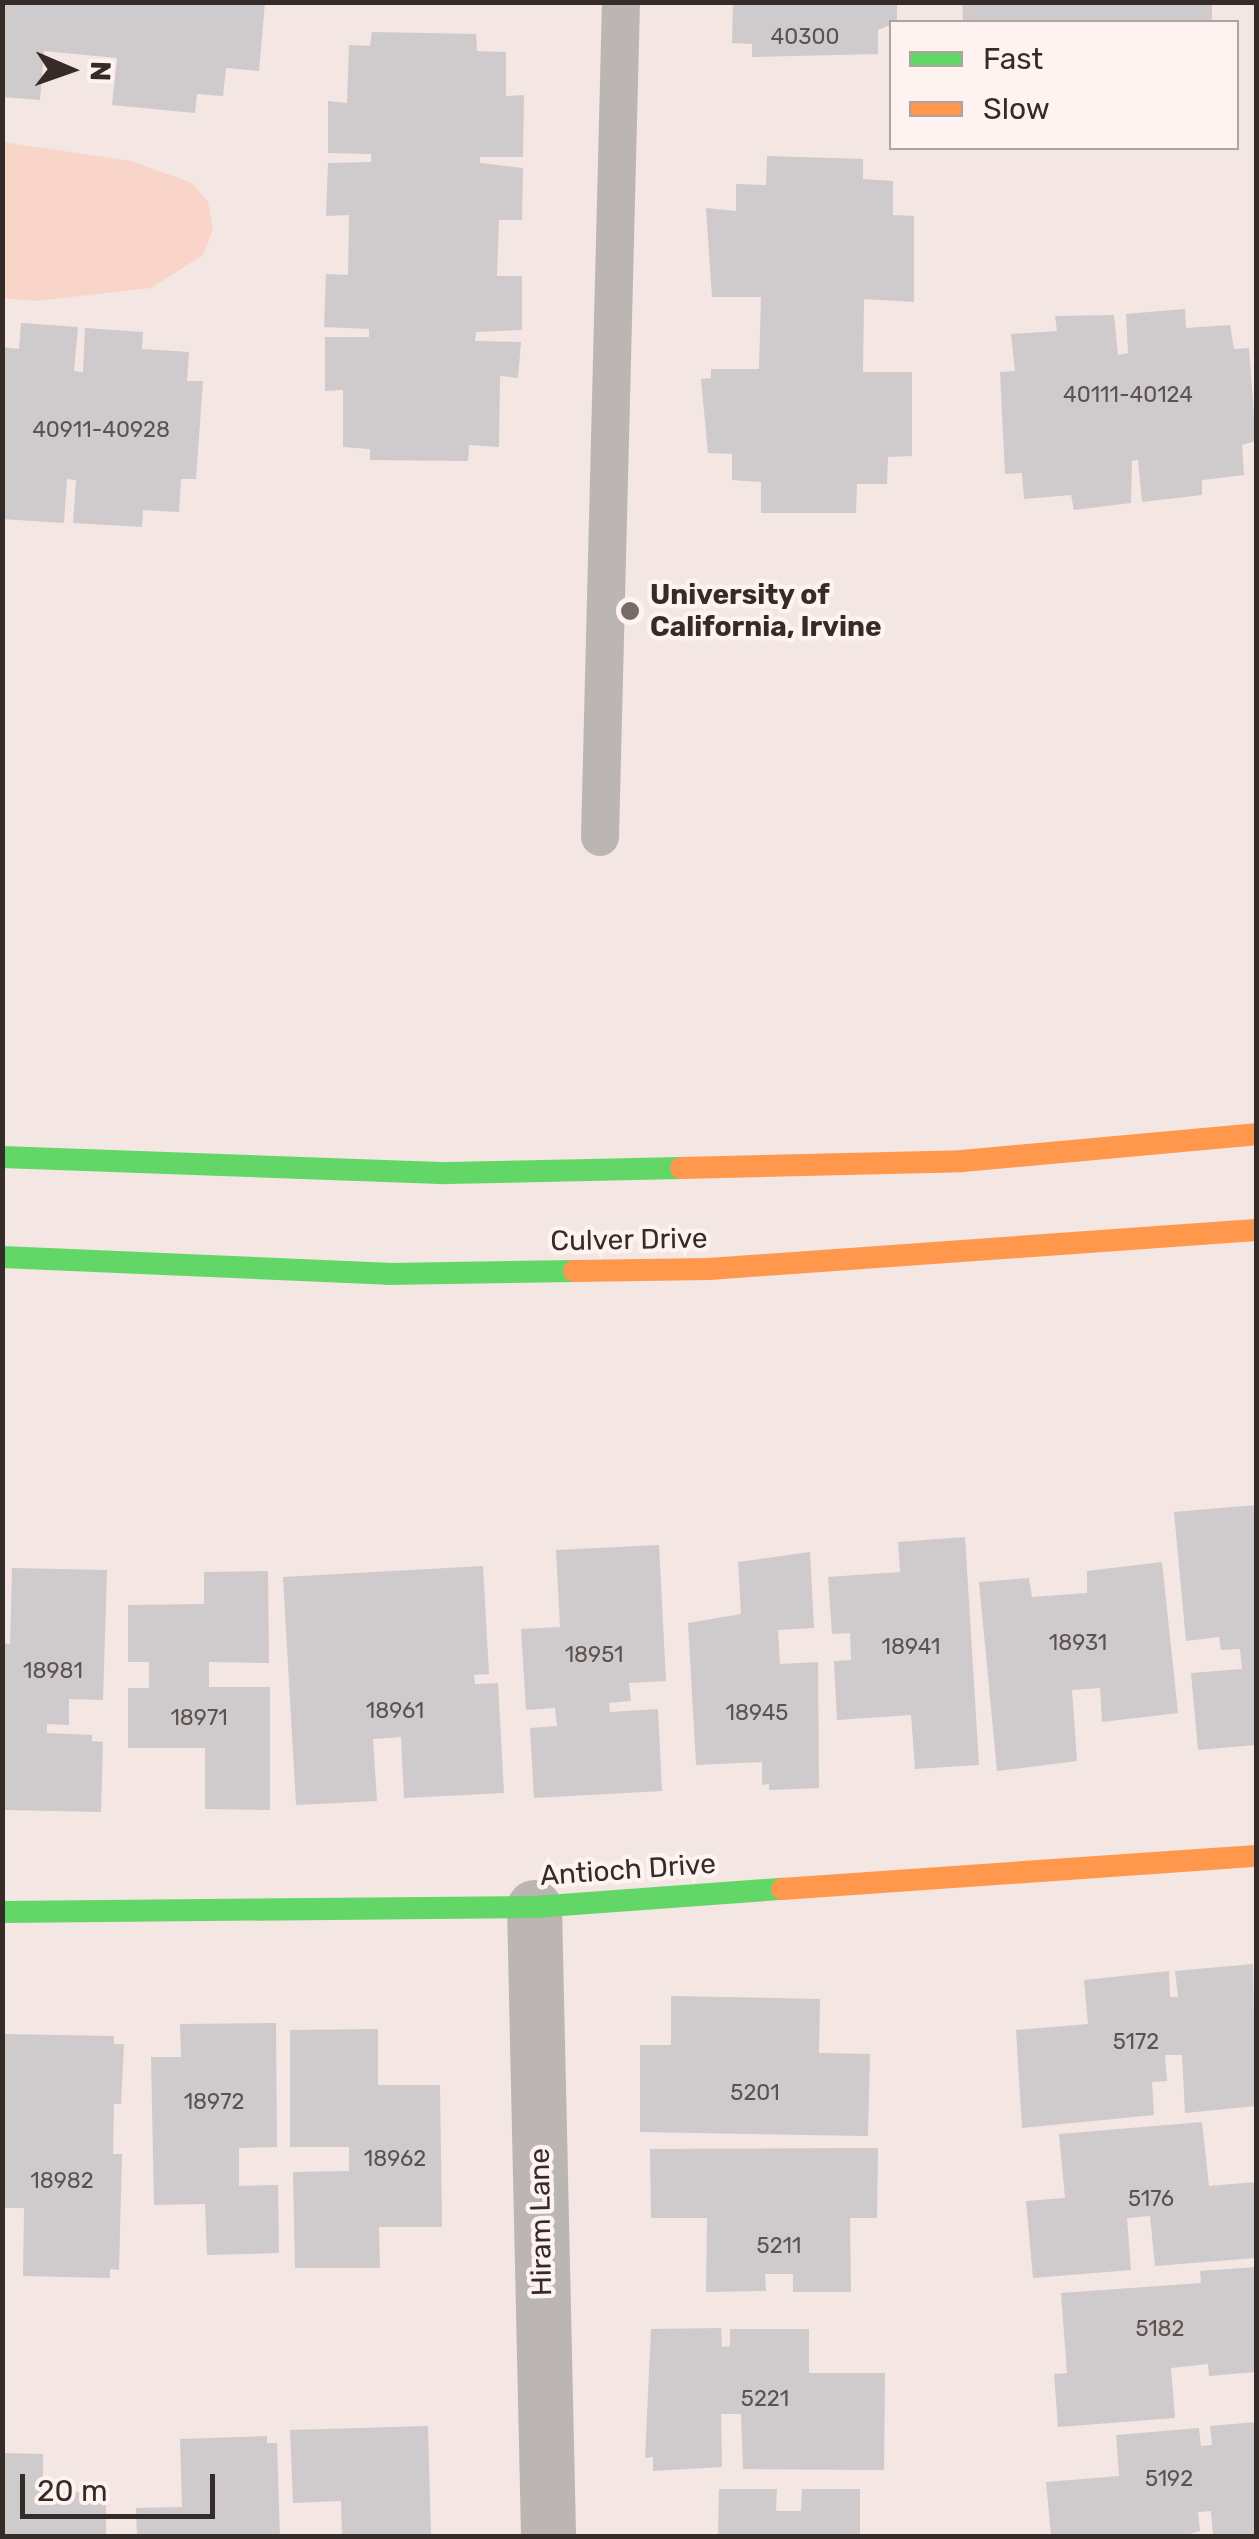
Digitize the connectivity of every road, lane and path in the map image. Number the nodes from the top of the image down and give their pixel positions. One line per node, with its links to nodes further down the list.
1 (621, 2): 2 (lane)
2 (600, 838)
3 (1256, 1134): 4 (main road)
4 (2, 1157)
5 (1256, 1230): 6 (main road, Culver Drive)
6 (2, 1258)
7 (1256, 1856): 8 (main road, Antioch Drive)
8 (534, 1907): 9 (main road, Antioch Drive); 10 (street, Hiram Lane)
9 (2, 1912)
10 (548, 2536)

